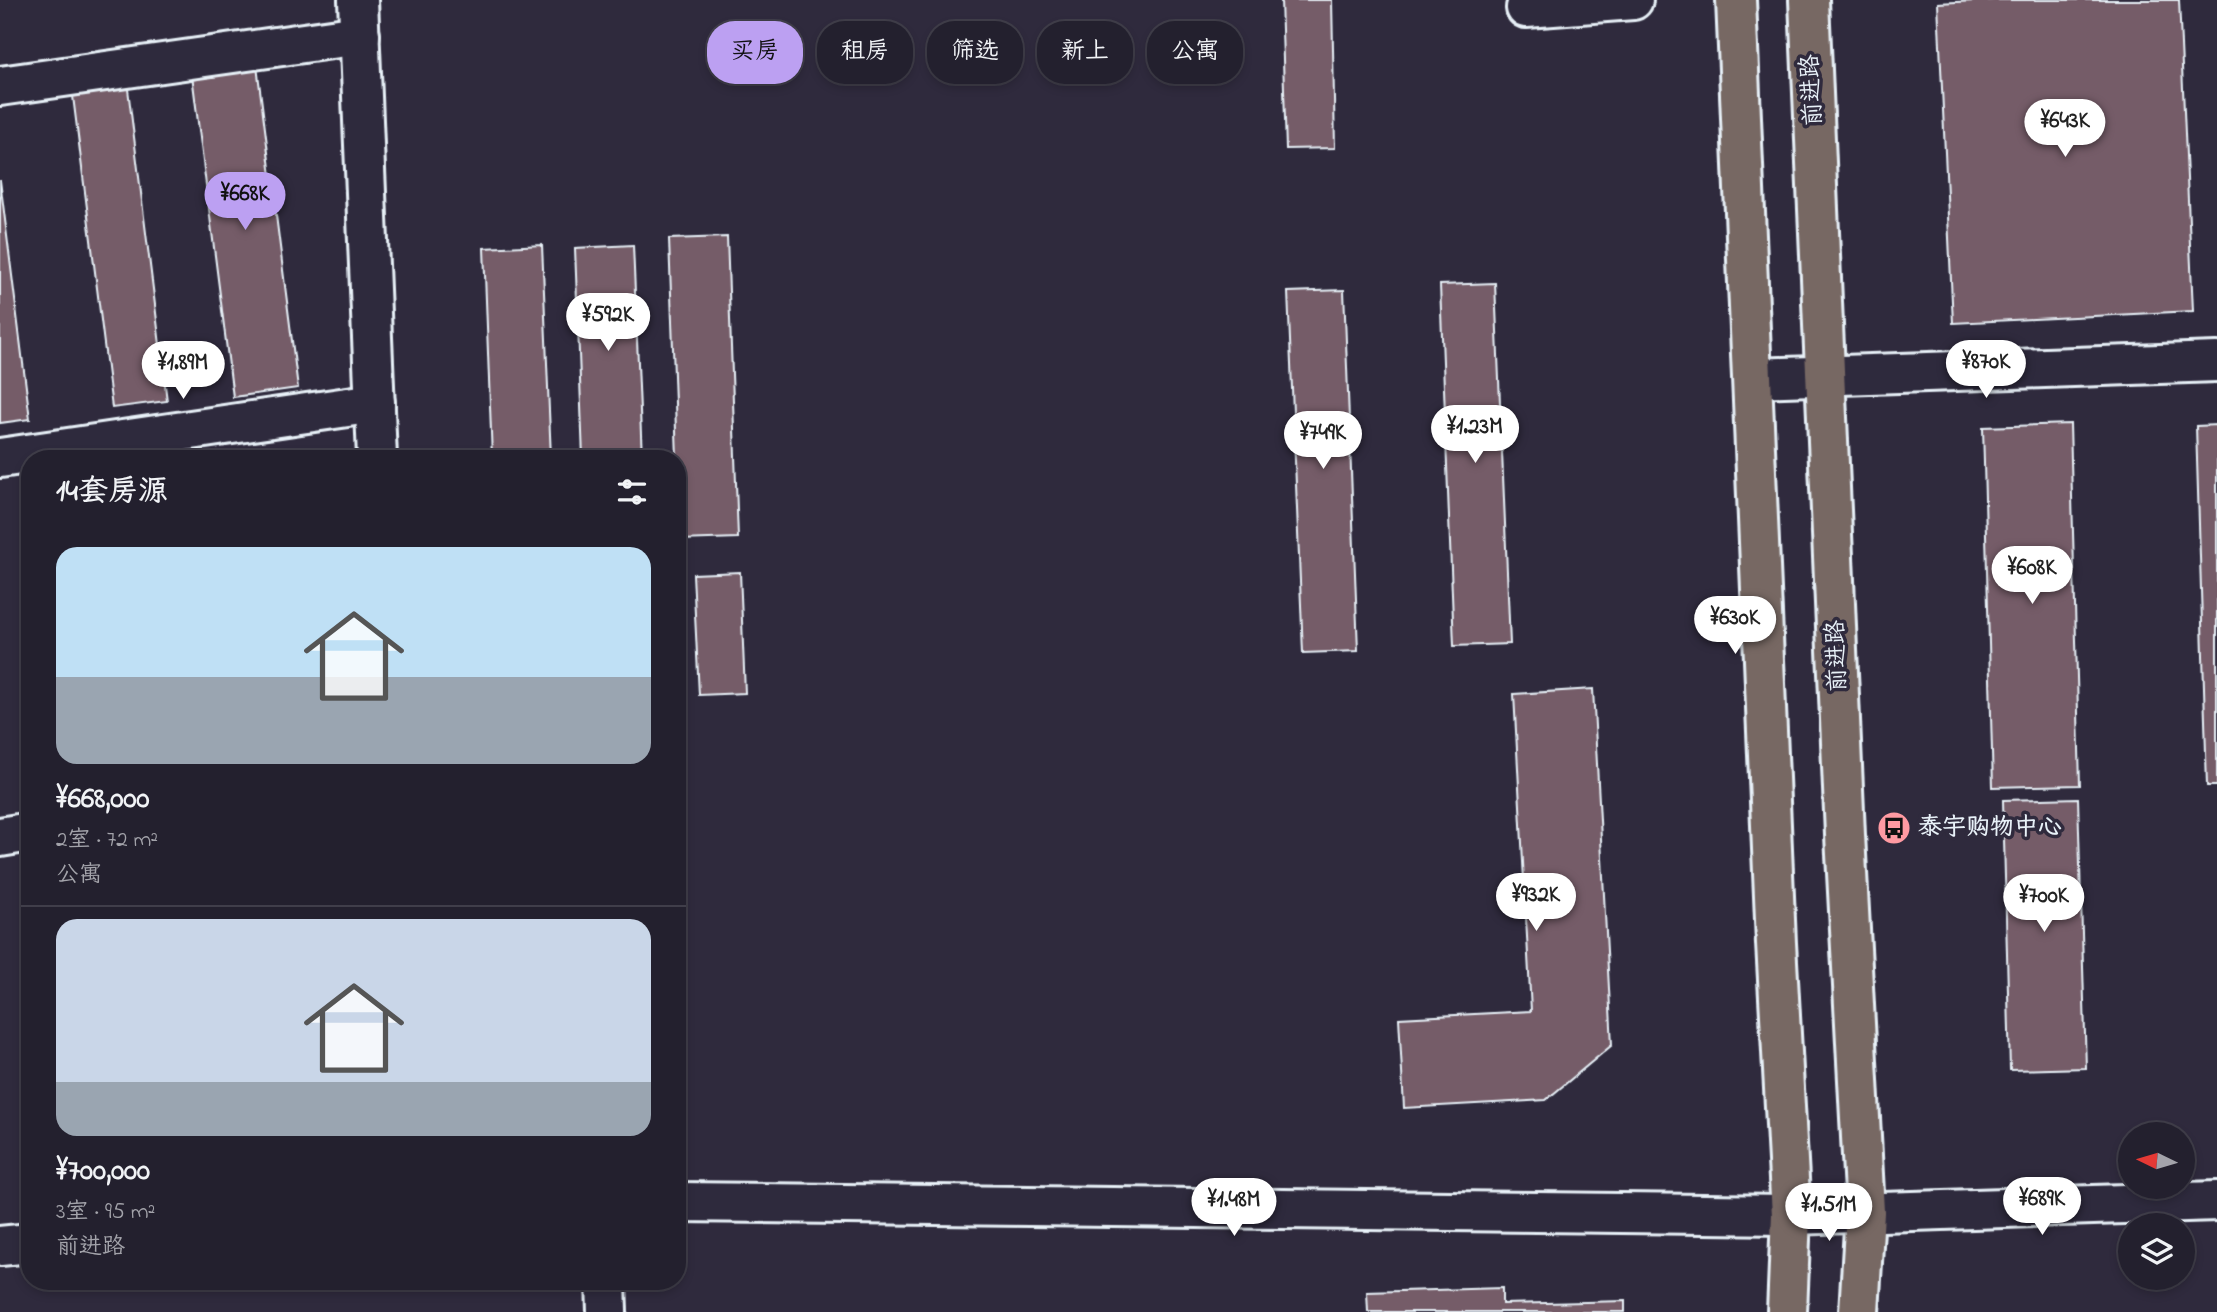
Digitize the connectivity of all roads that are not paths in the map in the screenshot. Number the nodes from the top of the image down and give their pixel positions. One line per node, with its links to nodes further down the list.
1 (1633, 0): 4 (street)
2 (1736, 0): 9 (main road)
3 (1809, 0): 8 (main road, 前进路)
4 (1526, 9)
5 (359, 17): 6 (street); 10 (street)
6 (0, 86)
7 (2217, 362): 8 (street)
8 (1826, 376): 9 (street); 19 (main road, 前进路)
9 (1753, 378): 20 (main road)
10 (374, 403): 11 (street); 12 (street)
11 (54, 450)
12 (377, 450)
13 (21, 455): 14 (street)
14 (0, 458)
15 (21, 834): 16 (street)
16 (0, 837)
17 (2217, 1201): 19 (street)
18 (686, 1202): 20 (street)
19 (1865, 1212): 20 (street); 26 (main road, 前进路)
20 (1791, 1215): 25 (main road)
21 (21, 1243): 22 (street)
22 (0, 1246)
23 (606, 1290): 24 (street)
24 (607, 1312)
25 (1787, 1312)
26 (1859, 1312)

